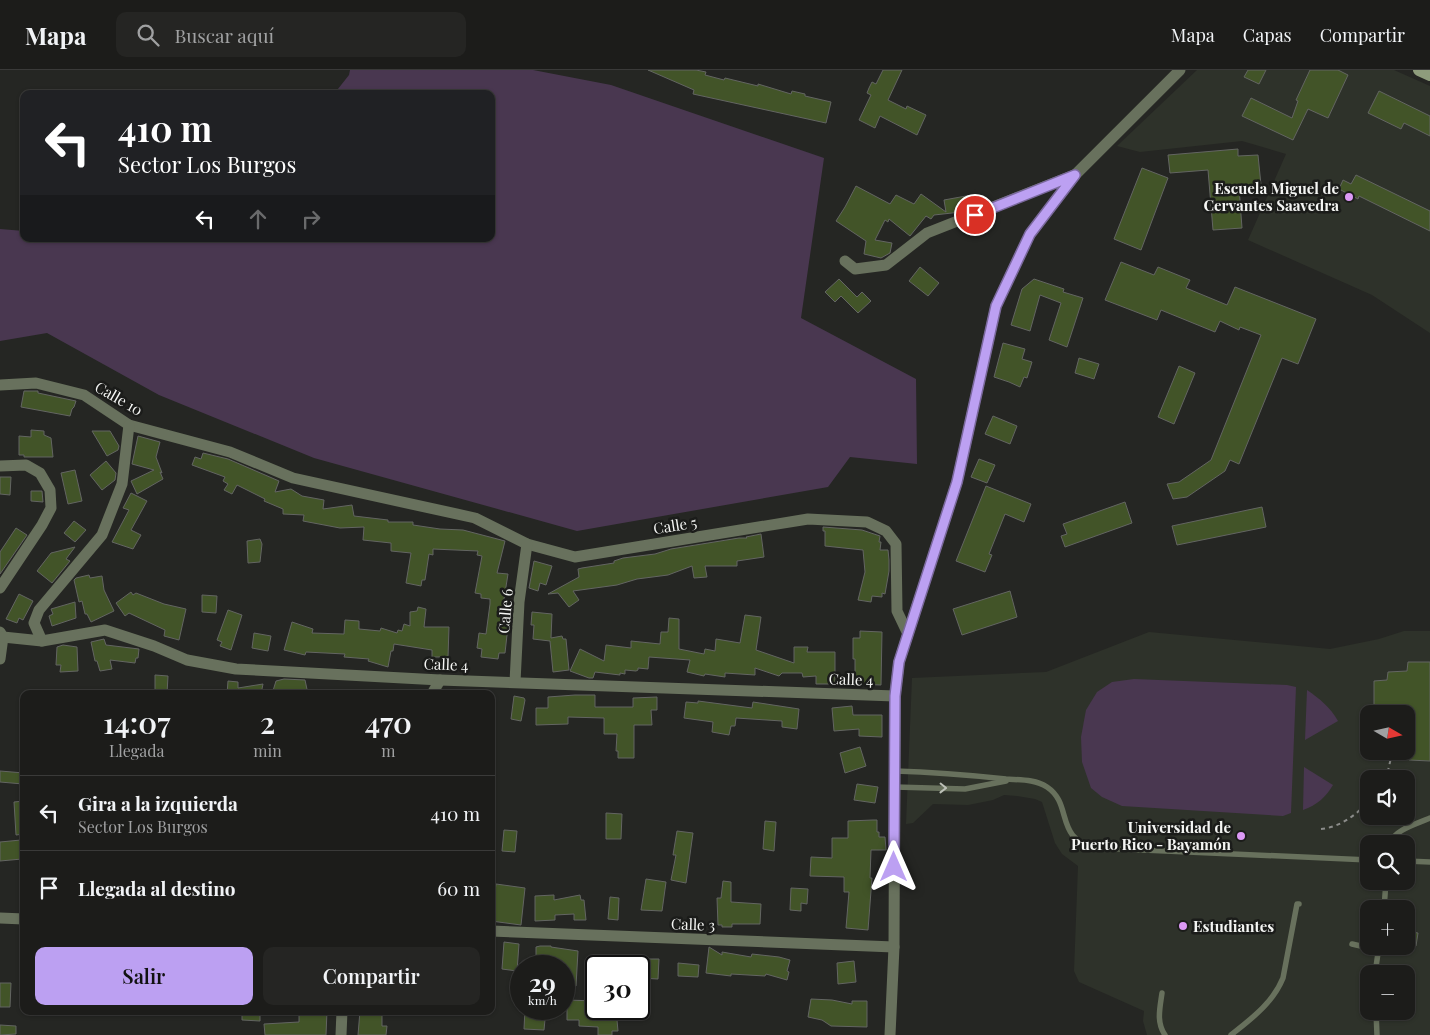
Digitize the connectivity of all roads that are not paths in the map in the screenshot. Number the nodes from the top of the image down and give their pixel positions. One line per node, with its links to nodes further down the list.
1 (1180, 70): 4 (street)
2 (1419, 70): 3 (main road)
3 (1430, 75)
4 (1075, 175): 5 (street); 12 (street)
5 (845, 261)
6 (0, 385): 7 (street, Calle 10)
7 (129, 425): 9 (street, Calle 10); 14 (street)
8 (0, 466): 11 (street)
9 (370, 495): 10 (street, Calle 5)
10 (527, 544): 12 (street, Calle 5); 17 (street, Calle 6)
11 (0, 588)
12 (907, 632): 19 (street)
13 (1, 634): 14 (street, Calle 4); 15 (street)
14 (42, 641): 16 (street, Calle 4)
15 (0, 659)
16 (440, 680): 17 (street, Calle 4); 18 (street)
17 (515, 682): 19 (street, Calle 4)
18 (434, 690)
19 (895, 696): 20 (street)
20 (895, 771): 21 (lane); 22 (street)
21 (1013, 780): 22 (lane, one-way to 21); 25 (lane)
22 (895, 787): 34 (street)
23 (1430, 818): 24 (lane)
24 (1394, 835)
25 (1360, 860)
26 (1415, 861): 27 (lane)
27 (1430, 862)
28 (1299, 904): 41 (lane)
29 (0, 918): 30 (street)
30 (20, 919)
31 (495, 931): 34 (street, Calle 3)
32 (1352, 944): 33 (lane)
33 (1360, 945)
34 (894, 946): 39 (street)
35 (1162, 993): 40 (lane)
36 (342, 1015): 38 (street)
37 (1377, 1020): 42 (lane)
38 (341, 1035)
39 (890, 1035)
40 (1165, 1035)
41 (1231, 1035)
42 (1378, 1035)

